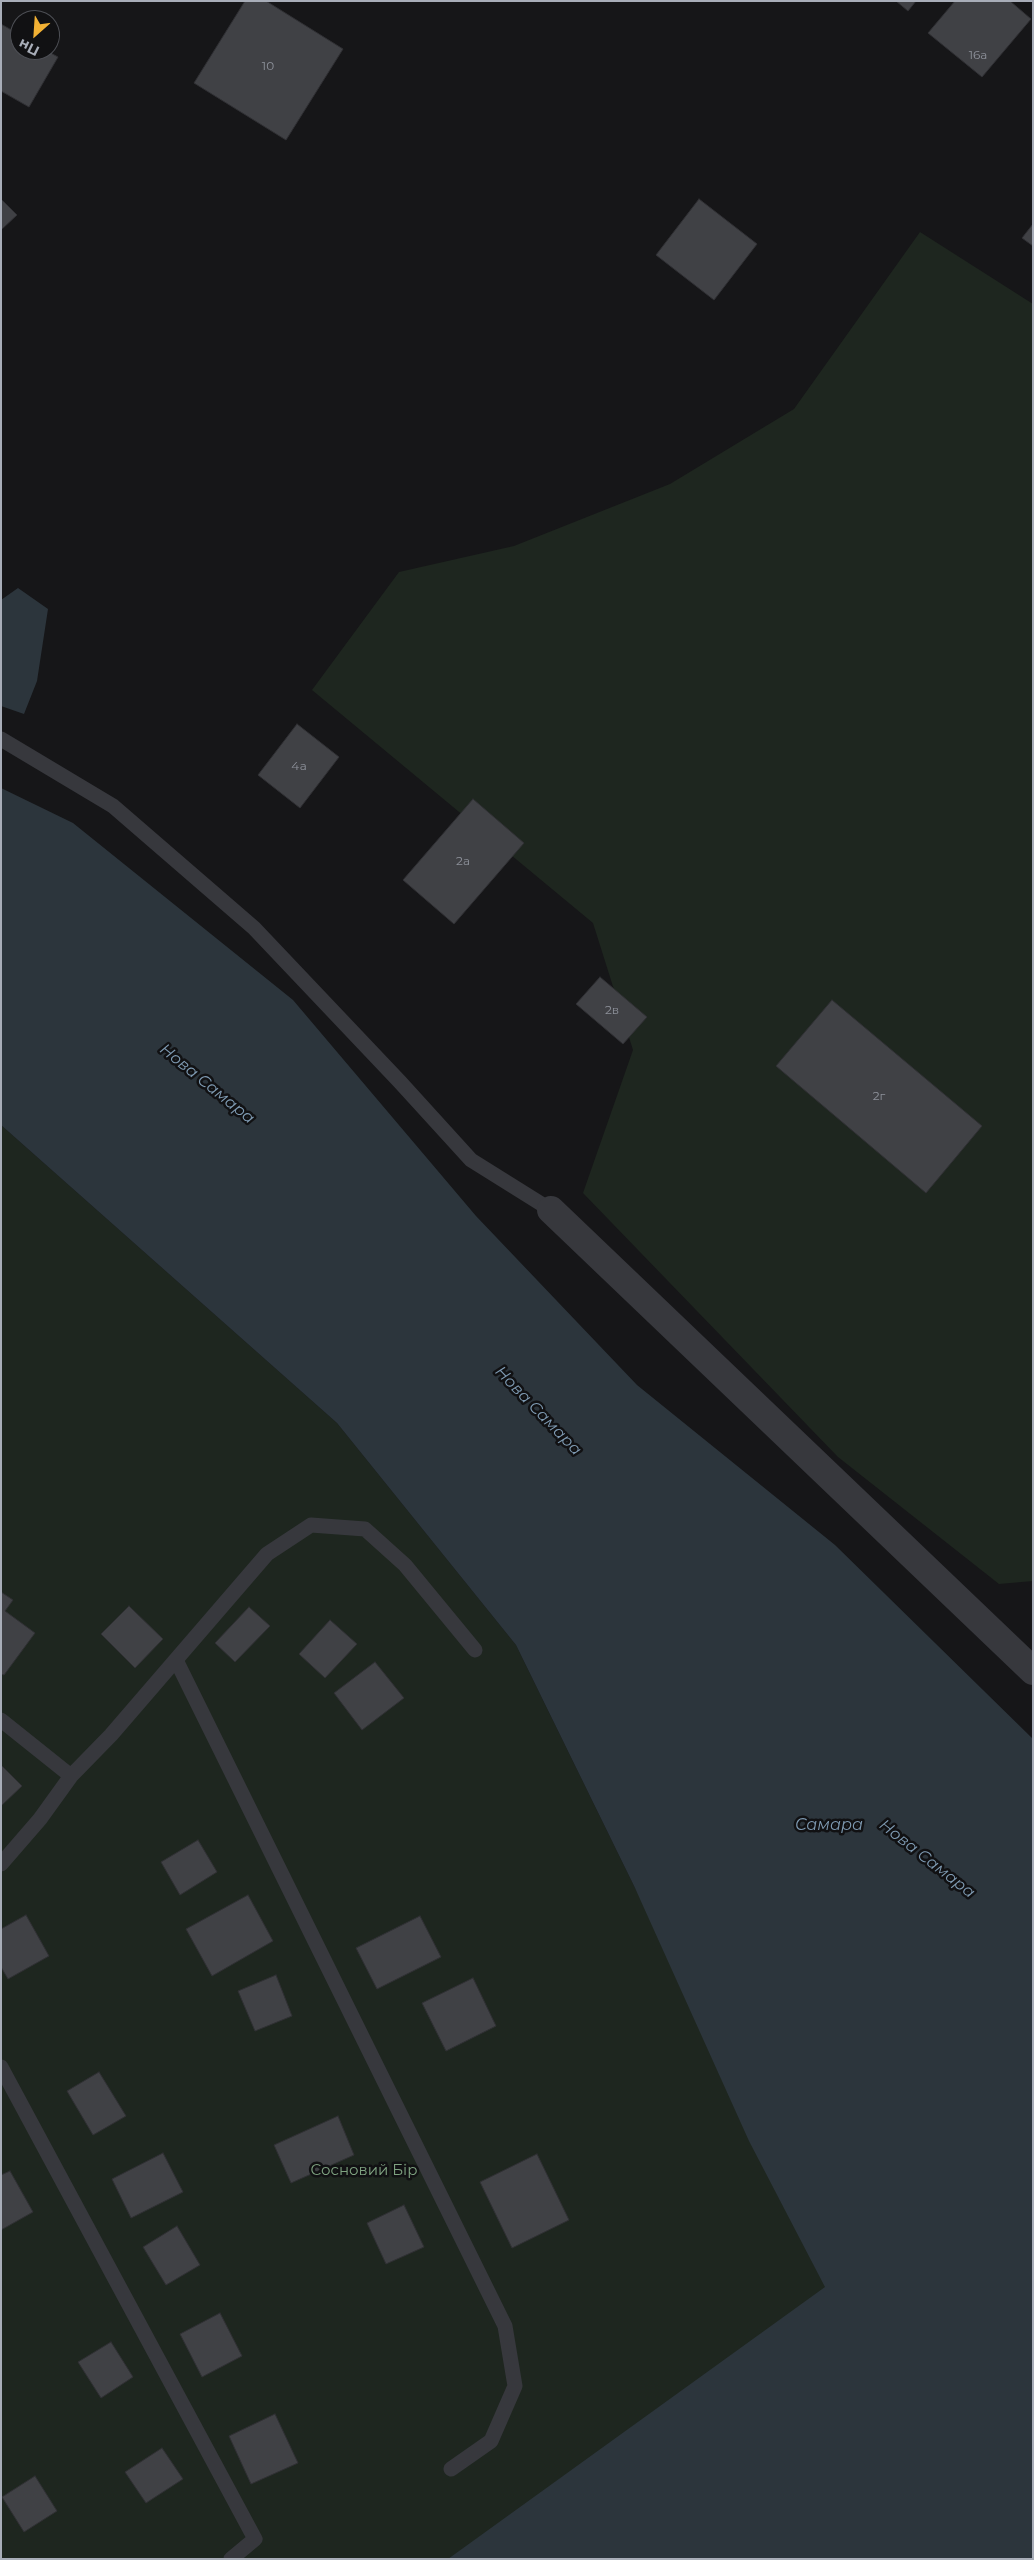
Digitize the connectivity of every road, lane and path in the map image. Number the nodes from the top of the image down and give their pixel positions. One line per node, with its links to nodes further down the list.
1 (1, 739): 2 (lane)
2 (551, 1210): 5 (street)
3 (475, 1650): 4 (lane)
4 (176, 1660): 7 (lane); 10 (lane)
5 (1033, 1672)
6 (1, 1720): 7 (lane)
7 (71, 1776): 8 (lane)
8 (1, 1864)
9 (1, 2067): 11 (lane)
10 (451, 2469)
11 (231, 2559)

